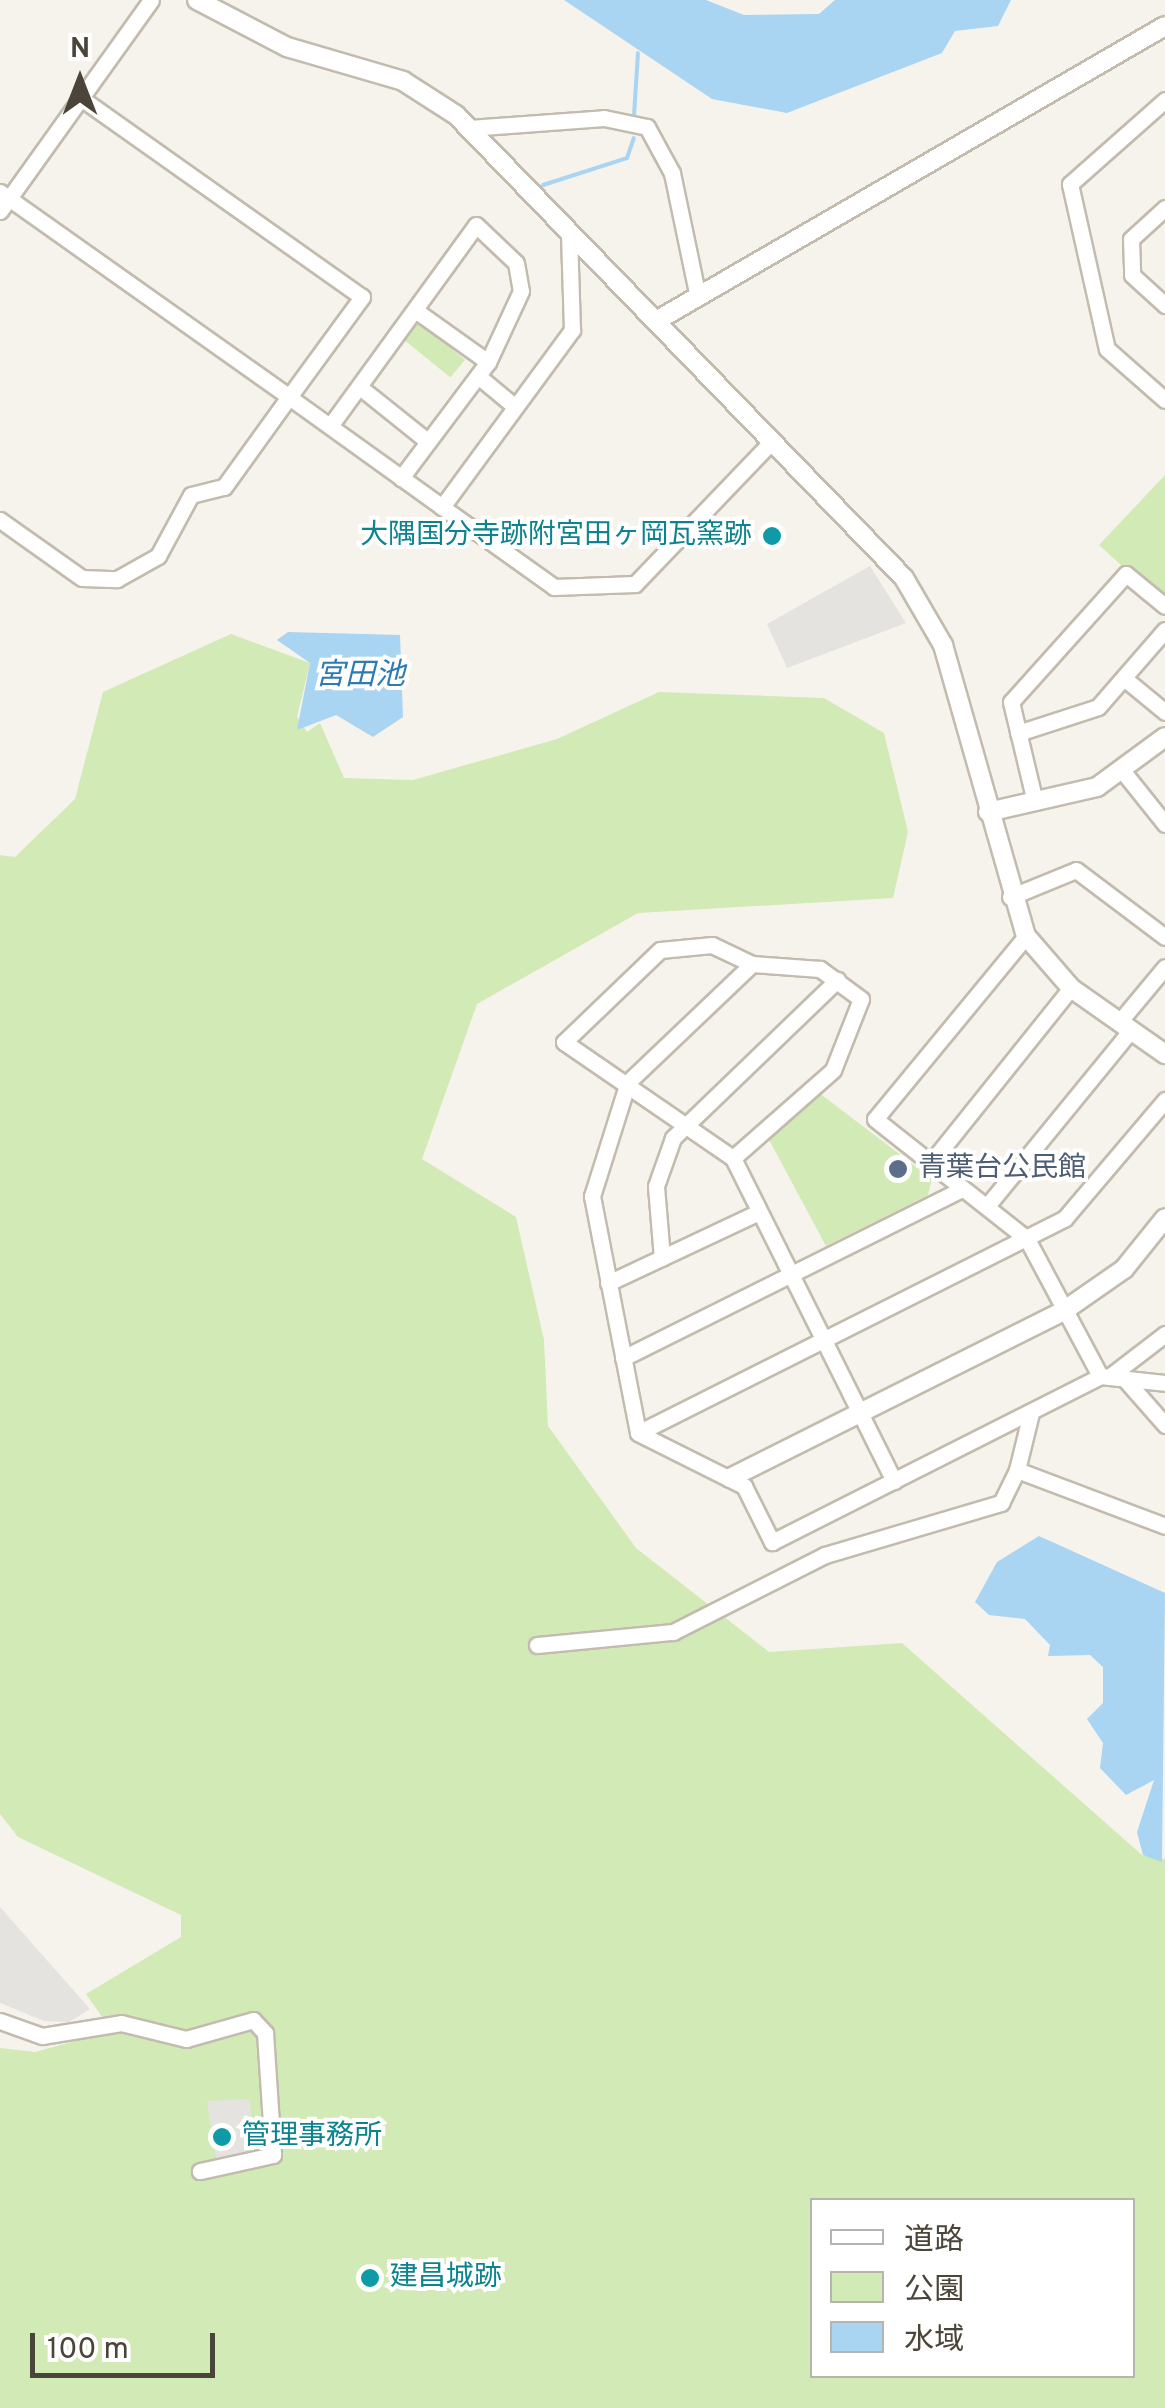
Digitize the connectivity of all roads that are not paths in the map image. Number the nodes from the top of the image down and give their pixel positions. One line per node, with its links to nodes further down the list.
1 (151, 0): 4 (street)
2 (197, 0): 6 (street)
3 (1165, 26): 10 (street)
4 (82, 100): 7 (street); 16 (street)
5 (1165, 100): 17 (street)
6 (468, 128): 9 (street); 10 (street)
7 (3, 201): 16 (street)
8 (1165, 208): 11 (street)
9 (569, 232): 13 (street); 18 (street)
10 (698, 297): 13 (street)
11 (1165, 304)
12 (414, 310): 14 (street); 14 (street); 15 (street)
13 (656, 321): 21 (street)
14 (483, 369): 18 (street); 20 (street)
15 (361, 388): 19 (street); 20 (street)
16 (289, 397): 19 (street); 24 (street)
17 (1165, 400)
18 (514, 406): 23 (street)
19 (330, 426): 22 (street)
20 (426, 440): 22 (street)
21 (771, 442): 23 (street); 33 (street)
22 (401, 478): 23 (street)
23 (442, 507)
24 (0, 520)
25 (1165, 606): 29 (street)
26 (1165, 630): 27 (street)
27 (1124, 679): 28 (street); 29 (street)
28 (1165, 712)
29 (1018, 733): 32 (street)
30 (1165, 737): 31 (street)
31 (1126, 774): 32 (street); 34 (street)
32 (1034, 802): 33 (street)
33 (988, 812): 35 (street)
34 (1165, 824)
35 (1010, 898): 36 (street); 37 (street)
36 (1026, 936): 41 (street); 48 (street)
37 (1165, 937)
38 (752, 964): 40 (street); 44 (street); 44 (street)
39 (1165, 967): 42 (street)
40 (837, 980): 46 (street); 47 (street)
41 (1071, 988): 42 (street); 48 (street)
42 (1125, 1026): 43 (street); 50 (street)
43 (1165, 1054)
44 (628, 1082): 46 (street); 56 (street)
45 (1165, 1100): 53 (street)
46 (682, 1124): 47 (street); 54 (street)
47 (733, 1158): 51 (street)
48 (930, 1164): 49 (street)
49 (962, 1189): 50 (street); 55 (street)
50 (988, 1206): 53 (street)
51 (758, 1212): 54 (street); 55 (street)
52 (1165, 1218): 57 (street)
53 (1026, 1239): 57 (street); 59 (street)
54 (662, 1258): 56 (street)
55 (792, 1274): 59 (street); 60 (street)
56 (608, 1283): 60 (street)
57 (1065, 1310): 61 (street); 63 (street)
58 (1165, 1334): 61 (street)
59 (824, 1342): 63 (street); 66 (street)
60 (623, 1358): 66 (street)
61 (1110, 1377): 62 (street); 64 (street); 65 (street)
62 (1165, 1384)
63 (860, 1412): 68 (street); 69 (street)
64 (1031, 1412): 67 (street); 69 (street)
65 (1165, 1425)
66 (638, 1434): 68 (street)
67 (1016, 1470): 70 (street); 71 (street)
68 (730, 1478): 69 (street)
69 (894, 1481)
70 (1165, 1526)
71 (537, 1645)
72 (0, 2022): 73 (street)
73 (200, 2171)

